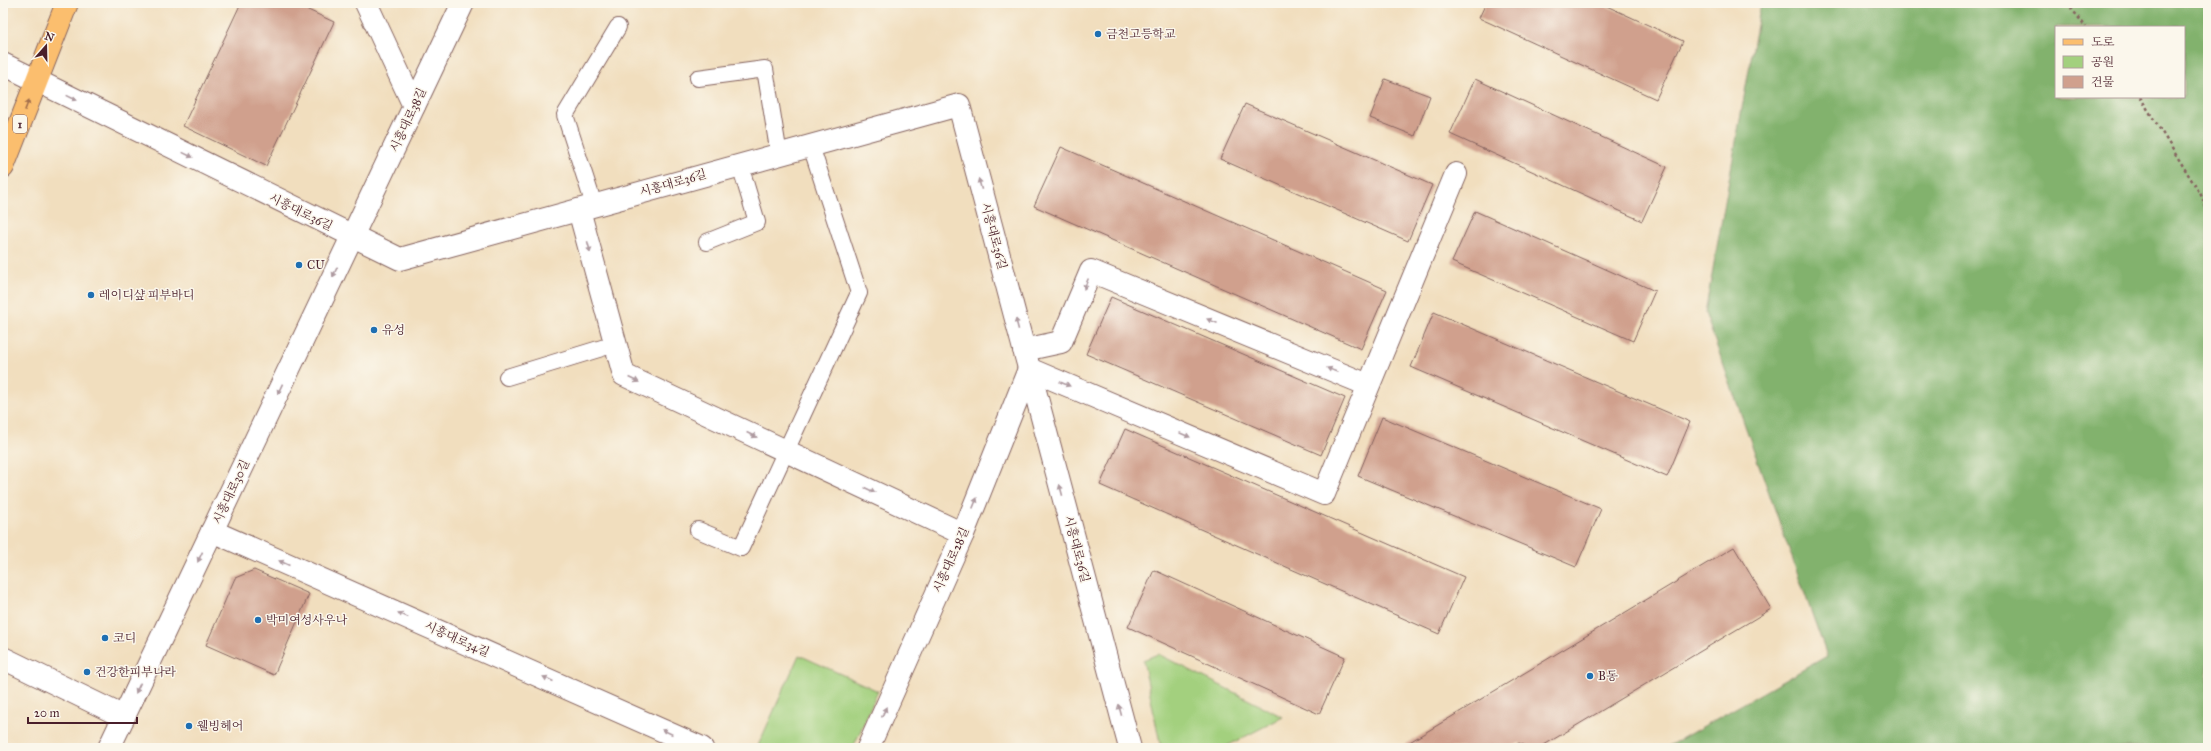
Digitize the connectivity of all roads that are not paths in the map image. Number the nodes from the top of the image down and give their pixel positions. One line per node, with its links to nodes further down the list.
1 (67, 3): 7 (main road, 1)
2 (366, 3): 8 (street)
3 (463, 3): 8 (street, 시흥대로38길)
4 (618, 27): 14 (lane)
5 (3, 64): 7 (street, 시흥대로36길)
6 (698, 78): 10 (lane)
7 (37, 80): 12 (main road, 1, one-way to 7); 15 (street, 시흥대로36길, one-way to 15)
8 (414, 106): 15 (street, 시흥대로38길)
9 (811, 146): 10 (street, 시흥대로36길); 18 (street, 시흥대로36길, one-way to 9); 21 (lane)
10 (779, 155): 11 (street, 시흥대로36길)
11 (740, 165): 14 (street, 시흥대로36길); 16 (lane)
12 (3, 167)
13 (1456, 174): 20 (street)
14 (586, 208): 15 (street, 시흥대로36길); 17 (street, one-way to 17)
15 (352, 237): 23 (street, 시흥대로30길, one-way to 23)
16 (707, 242)
17 (615, 344): 19 (lane); 21 (street, one-way to 21)
18 (1027, 359): 20 (street, one-way to 18); 20 (street, one-way to 20); 24 (street, 시흥대로28길, one-way to 18); 30 (street, 시흥대로36길, one-way to 18)
19 (507, 377)
20 (1368, 384)
21 (785, 450): 22 (lane); 24 (street, one-way to 24)
22 (698, 530)
23 (212, 531): 26 (street, 시흥대로30길, one-way to 26); 28 (street, 시흥대로34길, one-way to 23)
24 (963, 534): 29 (street, 시흥대로28길, one-way to 24)
25 (3, 658): 26 (street)
26 (124, 717): 27 (street, 시흥대로30길)
27 (109, 748)
28 (702, 748)
29 (868, 748)
30 (1130, 748)

